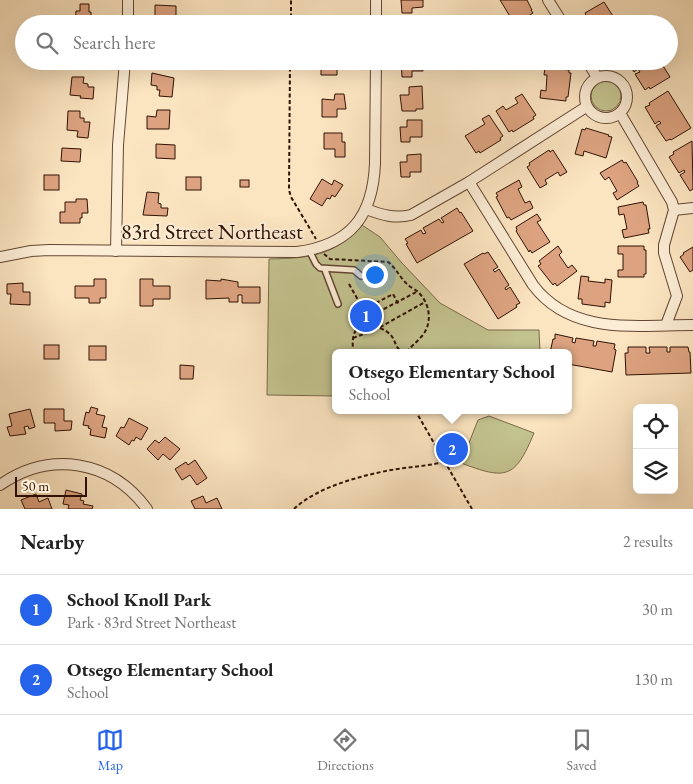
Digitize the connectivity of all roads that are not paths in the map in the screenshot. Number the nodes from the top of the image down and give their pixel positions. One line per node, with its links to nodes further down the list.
1 (128, 0): 4 (street)
2 (376, 0): 5 (street)
3 (548, 0): 6 (street)
4 (128, 15)
5 (376, 15)
6 (557, 15)
7 (124, 70): 18 (street)
8 (376, 70): 15 (street)
9 (593, 70): 10 (street)
10 (597, 77): 11 (street); 12 (street)
11 (586, 107): 12 (street); 13 (street)
12 (620, 113): 16 (street)
13 (469, 182): 15 (street); 23 (street)
14 (693, 208): 16 (street)
15 (366, 209): 17 (street, 83rd Street Northeast)
16 (674, 210): 23 (street)
17 (309, 250): 18 (street, 83rd Street Northeast); 20 (lane)
18 (116, 251): 19 (street, 83rd Street Northeast)
19 (0, 257)
20 (326, 270): 21 (lane); 22 (lane)
21 (361, 276)
22 (338, 304)
23 (666, 325): 24 (street)
24 (693, 326)
25 (0, 485): 26 (street)
26 (147, 509)

